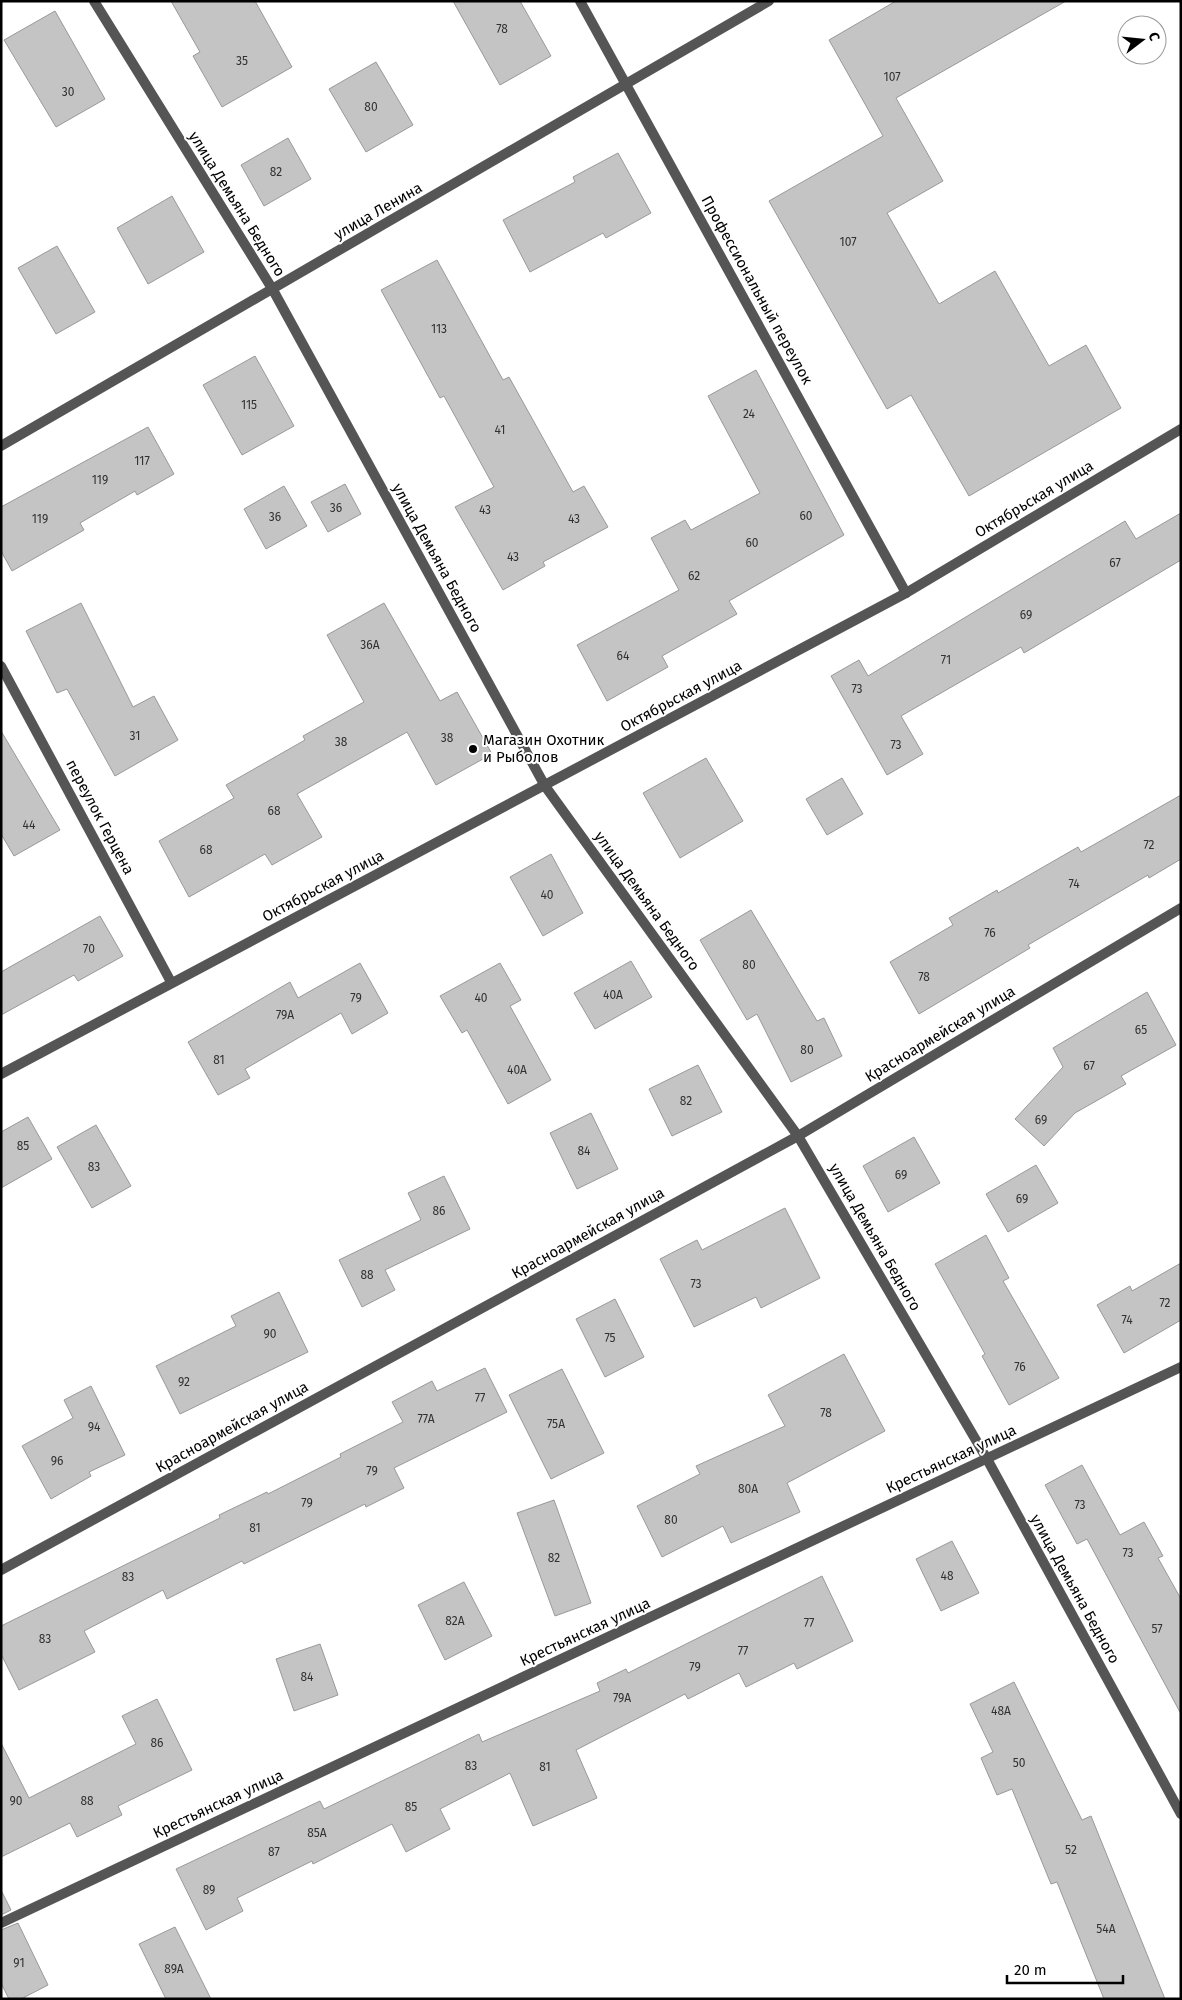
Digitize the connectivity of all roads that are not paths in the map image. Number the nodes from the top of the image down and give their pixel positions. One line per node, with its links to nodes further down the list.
1 (94, 1): 5 (street, улица Демьяна Бедного)
2 (580, 1): 4 (street, Профессиональный переулок)
3 (769, 1): 4 (street, улица Ленина)
4 (627, 84): 5 (street, улица Ленина); 8 (street, Профессиональный переулок)
5 (273, 290): 7 (street, улица Ленина); 10 (street, улица Демьяна Бедного)
6 (1181, 429): 8 (street, Октябрьская улица)
7 (1, 446)
8 (906, 593): 10 (street, Октябрьская улица)
9 (1, 666): 12 (street, переулок Герцена)
10 (545, 786): 12 (street, Октябрьская улица); 14 (street, улица Демьяна Бедного)
11 (1181, 908): 14 (street, Красноармейская улица)
12 (171, 982): 13 (street, Октябрьская улица)
13 (1, 1074)
14 (798, 1136): 16 (street, улица Демьяна Бедного); 17 (street, Красноармейская улица)
15 (1181, 1367): 16 (street, Крестьянская улица)
16 (987, 1459): 18 (street, улица Демьяна Бедного); 19 (street, Крестьянская улица)
17 (1, 1570)
18 (1181, 1814)
19 (1, 1923)

